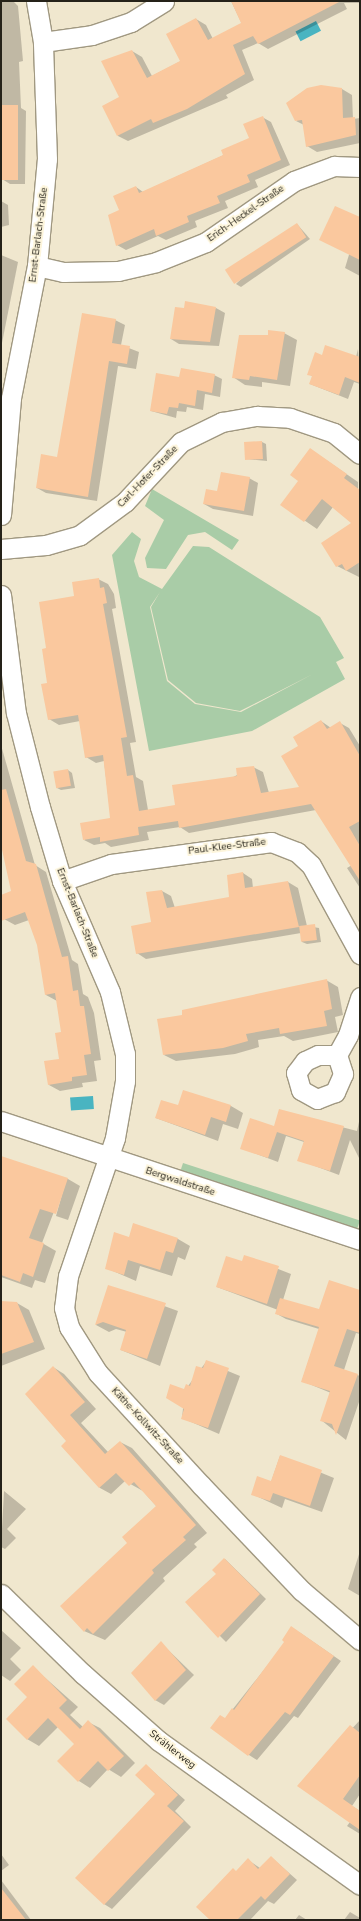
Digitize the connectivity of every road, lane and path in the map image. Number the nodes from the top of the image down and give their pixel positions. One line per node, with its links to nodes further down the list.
1 (36, 1): 3 (street, Ernst-Barlach-Straße)
2 (164, 1): 3 (street)
3 (43, 42): 5 (street, Ernst-Barlach-Straße)
4 (360, 167): 5 (street, Erich-Heckel-Straße)
5 (37, 266): 7 (street, Ernst-Barlach-Straße)
6 (360, 454): 8 (street, Carl-Hofer-Straße)
7 (1, 515)
8 (1, 548)
9 (1, 595): 10 (street, Ernst-Barlach-Straße)
10 (62, 881): 11 (street, Paul-Klee-Straße); 15 (street, Ernst-Barlach-Straße)
11 (360, 954)
12 (360, 997): 13 (street)
13 (337, 1055)
14 (1, 1121): 15 (street, Bergwaldstraße)
15 (106, 1158): 16 (street, Bergwaldstraße); 18 (street, Käthe-Kollwitz-Straße)
16 (360, 1240)
17 (1, 1594): 19 (street, Strählerweg)
18 (360, 1640)
19 (360, 1884)

